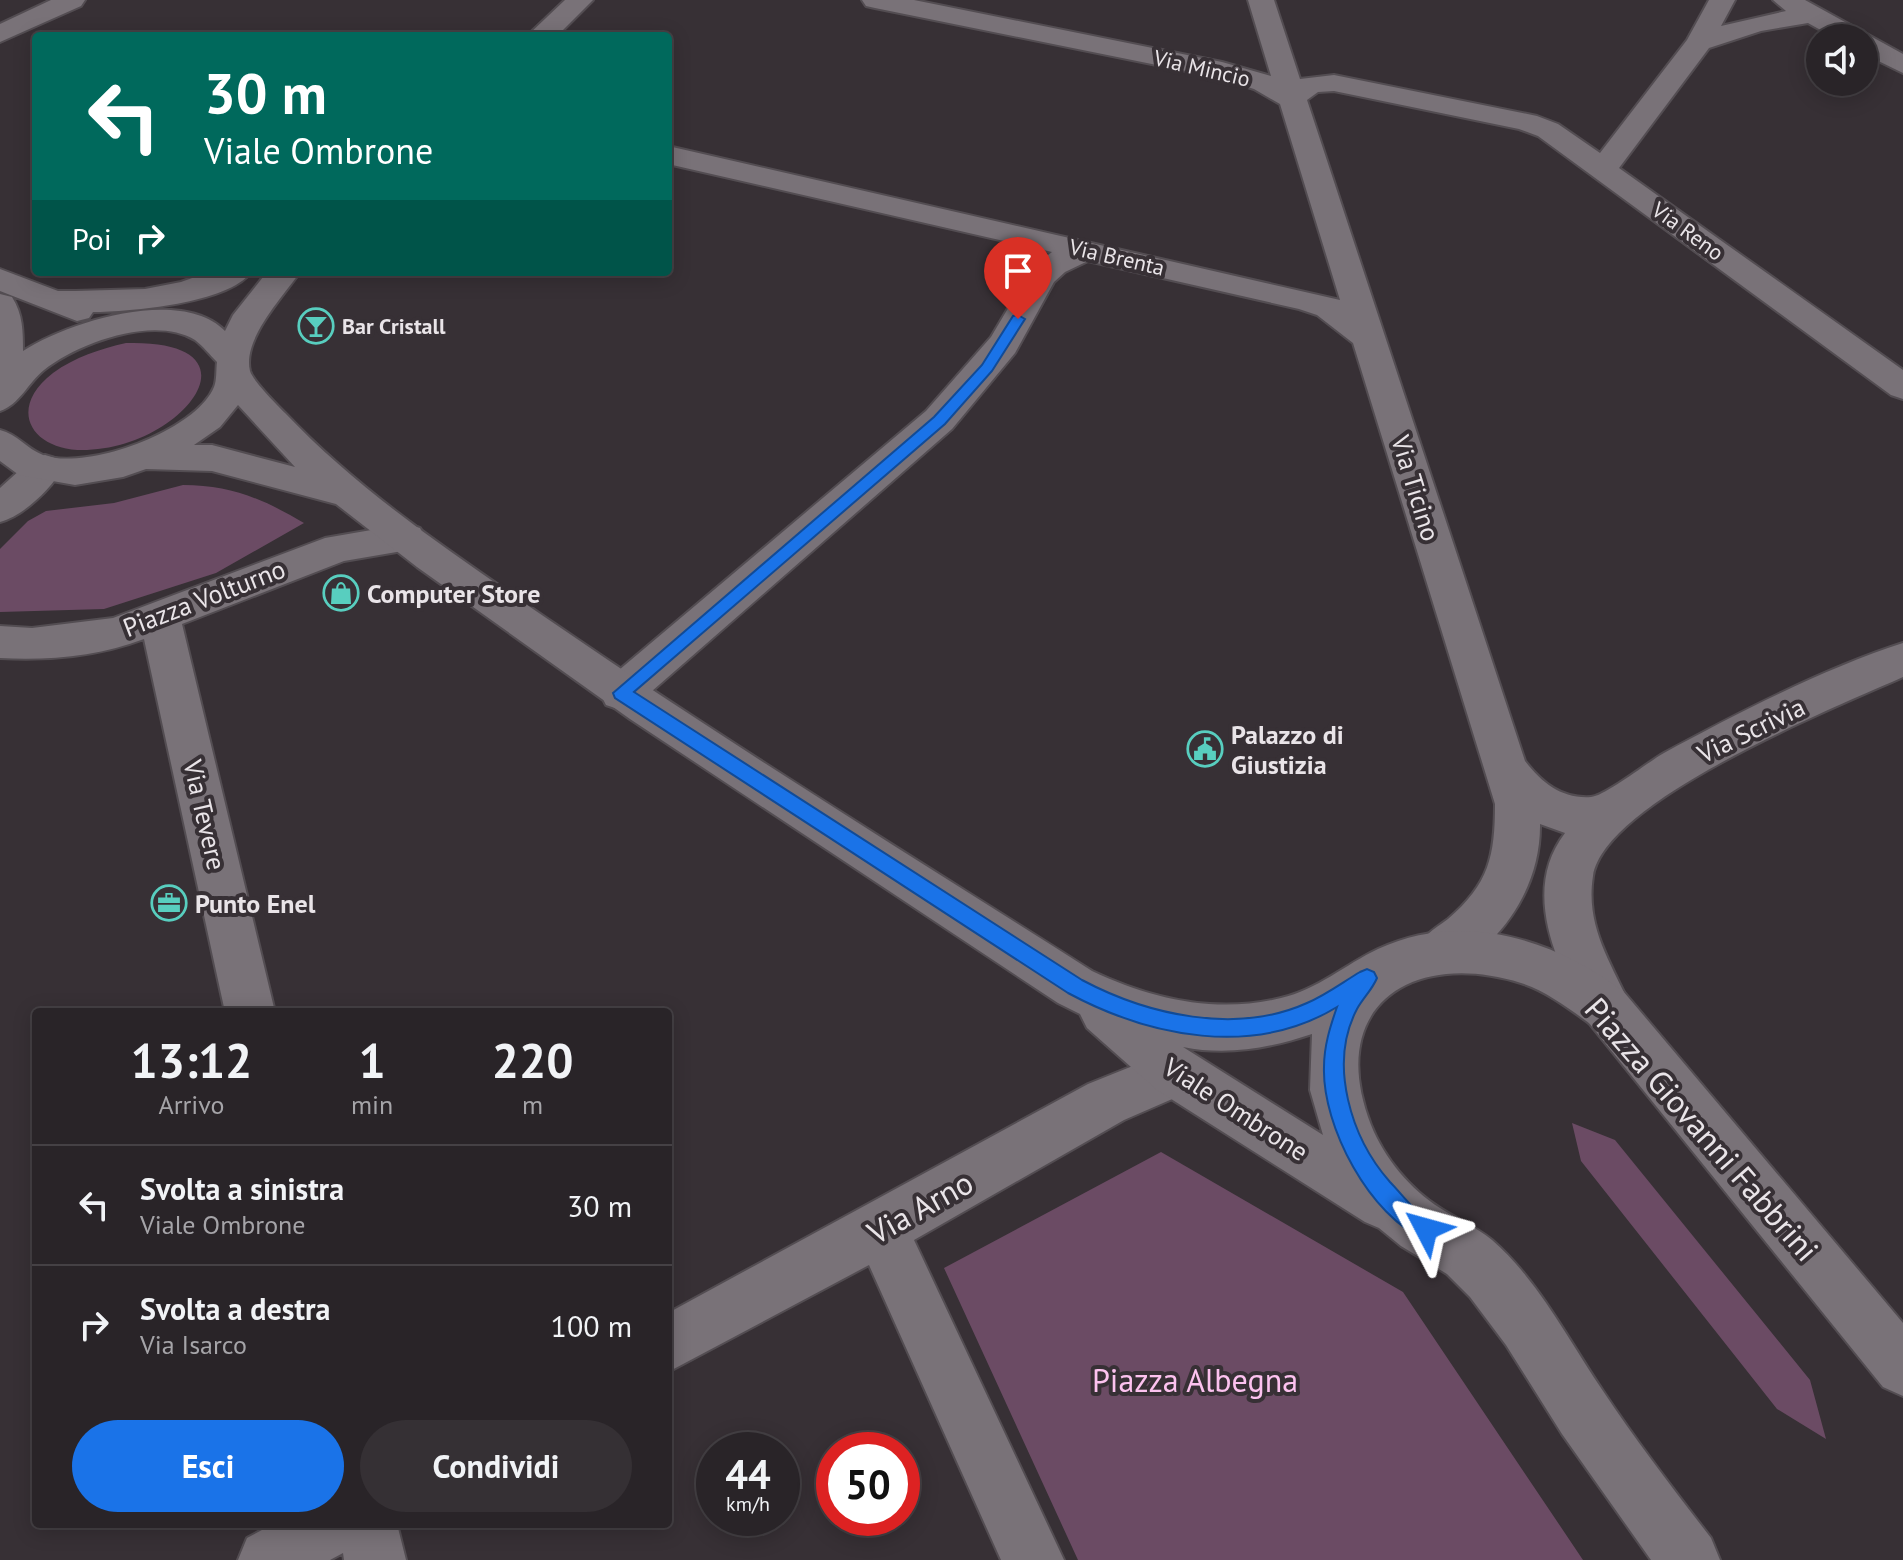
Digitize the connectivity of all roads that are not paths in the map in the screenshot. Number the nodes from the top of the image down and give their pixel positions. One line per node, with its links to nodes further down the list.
1 (72, 0): 9 (street)
2 (580, 0): 8 (street)
3 (875, 0): 13 (street, Via Mincio)
4 (1261, 0): 13 (street, Via Ticino)
5 (1722, 0): 10 (street)
6 (1794, 4): 7 (street); 10 (street)
7 (1830, 24)
8 (545, 32)
9 (0, 34)
10 (1699, 42): 15 (street)
11 (1878, 51): 12 (street)
12 (1903, 65)
13 (1291, 99): 15 (street); 24 (street, Via Ticino)
14 (672, 156): 16 (street, Via Brenta)
15 (1603, 169): 26 (street, Via Reno)
16 (1089, 250): 24 (street, Via Brenta); 37 (street)
17 (226, 276): 21 (street)
18 (252, 276): 23 (street)
19 (281, 276): 25 (street)
20 (0, 279): 21 (street)
21 (51, 301): 23 (street)
22 (0, 304): 27 (street)
23 (123, 324): 25 (street); 27 (street)
24 (1369, 338): 38 (street, Via Ticino)
25 (234, 367): 29 (street); 31 (street, Viale Ombrone)
26 (1903, 387)
27 (3, 393)
28 (0, 442): 30 (street)
29 (145, 458): 30 (street); 31 (street, Viale Ombrone)
30 (45, 468): 32 (street)
31 (346, 493): 33 (street, Viale Ombrone)
32 (0, 509)
33 (406, 538): 34 (street, Piazza Volturno); 37 (street, Viale Ombrone)
34 (160, 618): 35 (street, Piazza Volturno); 44 (street, Via Tevere)
35 (0, 642)
36 (1903, 659): 39 (street, Via Scrivia)
37 (621, 693): 42 (street, Viale Ombrone)
38 (1509, 773): 39 (street); 40 (street, Via Ticino)
39 (1605, 814): 43 (street, Via Scrivia)
40 (1438, 953): 41 (street, Piazza Giovanni Fabbrini); 43 (street, Piazza Giovanni Fabbrini)
41 (1367, 978): 42 (street, Viale Ombrone); 46 (street)
42 (1075, 987): 45 (street, Viale Ombrone)
43 (1606, 1007): 49 (street, Piazza Giovanni Fabbrini)
44 (249, 1008)
45 (1175, 1073): 46 (street, Viale Ombrone); 47 (street, Via Arno)
46 (1408, 1218): 55 (street)
47 (881, 1229): 48 (street, Via Arno); 54 (street)
48 (672, 1342)
49 (1903, 1367)
50 (327, 1528): 52 (street)
51 (368, 1528): 53 (street)
52 (269, 1560)
53 (375, 1560)
54 (1033, 1560)
55 (1689, 1560)

